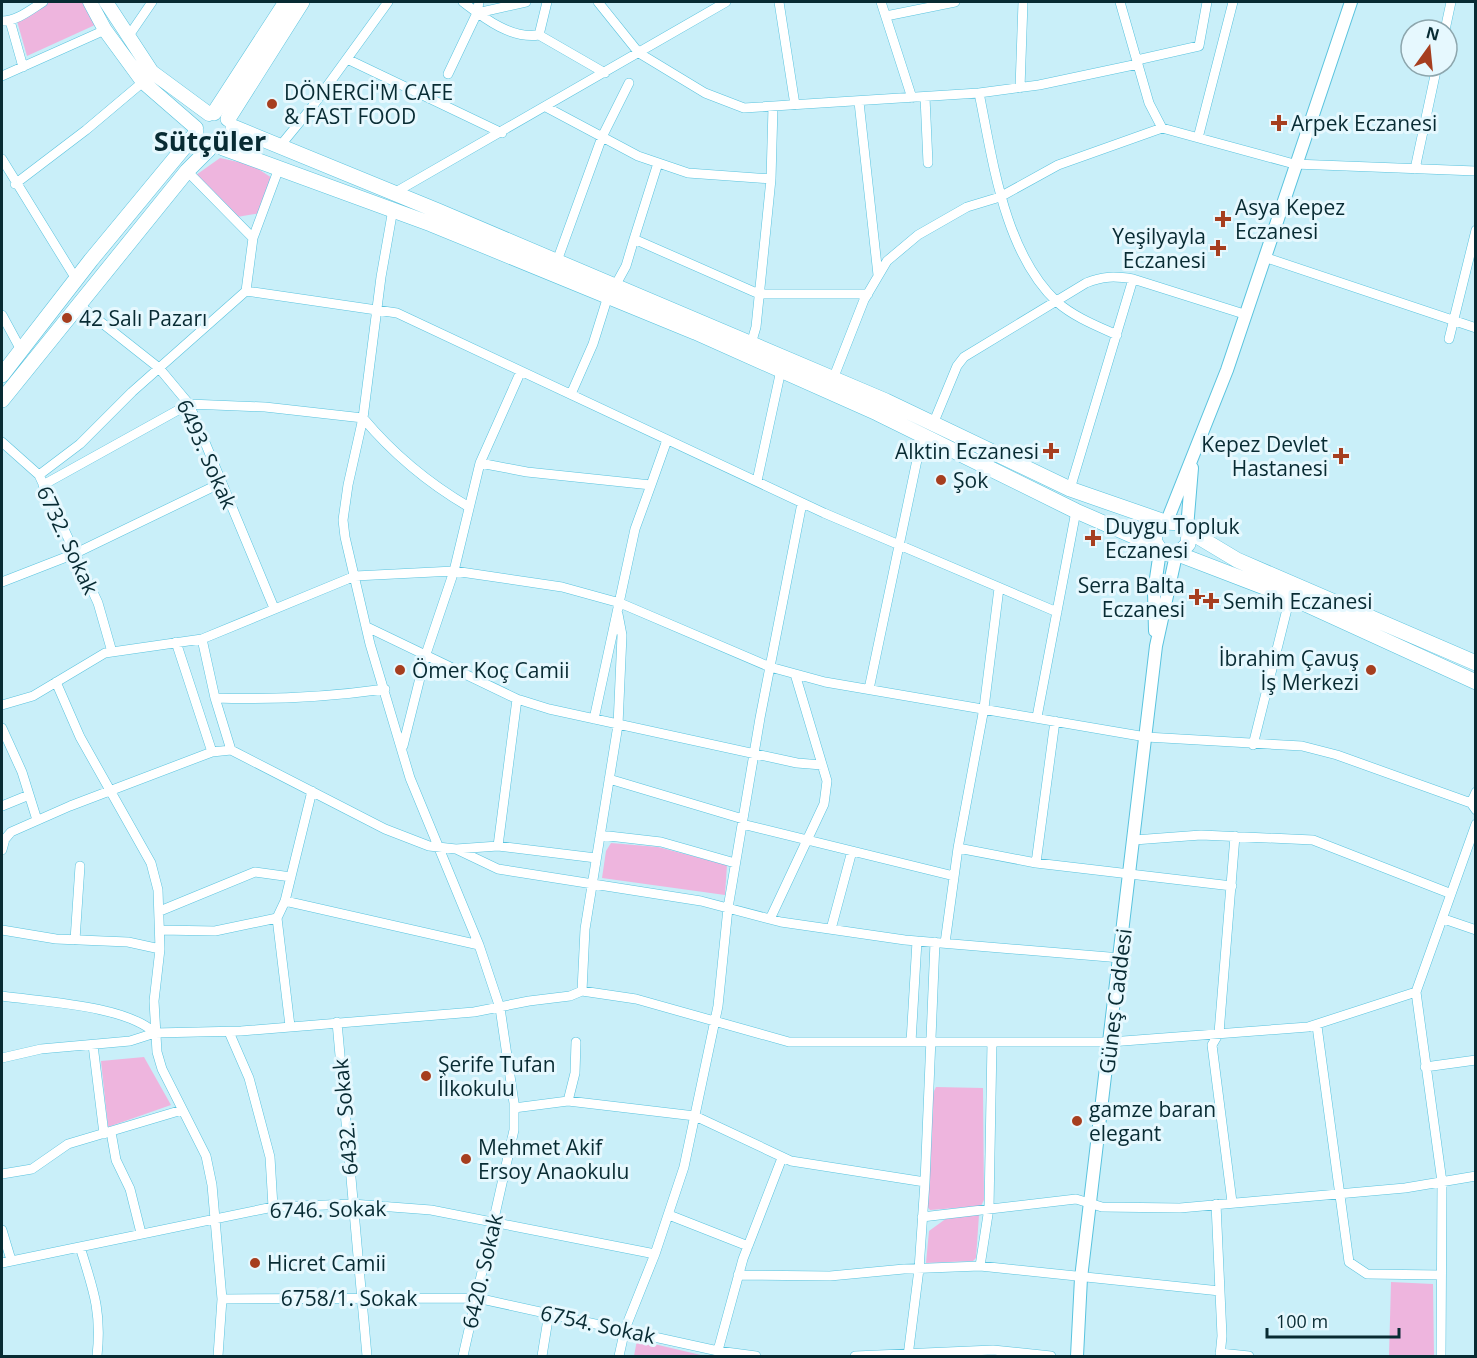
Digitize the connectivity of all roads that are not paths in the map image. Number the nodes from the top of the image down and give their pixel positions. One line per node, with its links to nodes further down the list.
1 (43, 2): 26 (street)
2 (90, 2): 27 (main road)
3 (106, 2): 29 (main road)
4 (152, 2): 29 (street)
5 (286, 2): 48 (main road)
6 (302, 2): 48 (main road)
7 (387, 2): 31 (street)
8 (463, 2): 23 (street)
9 (479, 2): 23 (street)
10 (526, 2): 23 (street)
11 (547, 2): 28 (street)
12 (598, 2): 30 (street)
13 (726, 2): 30 (street)
14 (779, 2): 45 (street)
15 (881, 2): 24 (street)
16 (955, 2): 24 (street)
17 (1023, 2): 40 (street)
18 (1120, 2): 32 (street)
19 (1207, 2): 32 (street)
20 (1233, 2): 53 (street)
21 (1352, 2): 59 (street)
22 (1451, 2): 25 (street)
23 (477, 13): 28 (street); 35 (street)
24 (886, 16): 43 (street)
25 (1448, 18)
26 (6, 21): 33 (street)
27 (105, 30): 33 (street); 38 (main road)
28 (539, 35): 34 (street)
29 (128, 37): 48 (main road)
30 (639, 53): 34 (street); 47 (street)
31 (346, 59): 51 (street); 54 (street)
32 (1137, 62): 40 (street); 49 (street)
33 (23, 67): 36 (street)
34 (605, 73): 46 (street)
35 (448, 74)
36 (2, 76)
37 (1434, 78): 61 (street)
38 (143, 82): 50 (main road); 65 (street)
39 (629, 83): 52 (street)
40 (1020, 88): 41 (street)
41 (979, 93): 42 (street); 66 (street)
42 (925, 97): 43 (street); 58 (street)
43 (912, 98): 44 (street)
44 (860, 102): 45 (street); 73 (street)
45 (795, 105): 47 (street)
46 (546, 107): 51 (street); 52 (street)
47 (773, 107): 64 (street)
48 (221, 118): 50 (main road); 54 (main road); 55 (main road)
49 (1162, 128): 53 (street); 66 (street)
50 (196, 131): 55 (main road); 74 (main road)
51 (502, 133): 67 (street)
52 (602, 137): 57 (street); 72 (street)
53 (1198, 138): 59 (street)
54 (280, 146): 67 (main road)
55 (216, 149): 60 (main road); 62 (main road)
56 (2, 159): 65 (street)
57 (658, 163): 64 (street); 70 (street)
58 (928, 163)
59 (1294, 164): 61 (street); 71 (street)
60 (279, 168): 67 (main road); 69 (street)
61 (1415, 169): 63 (street)
62 (187, 171): 69 (street); 81 (main road)
63 (1476, 171)
64 (771, 179): 78 (street)
65 (15, 184): 74 (street)
66 (1000, 197): 73 (street); 80 (street)
67 (393, 201): 72 (main road); 77 (main road); 82 (street, 6420. Sokak)
68 (1476, 230): 85 (street)
69 (253, 238): 76 (street)
70 (634, 239): 77 (street); 78 (street)
71 (1264, 257): 83 (street); 85 (street)
72 (557, 261): 77 (main road)
73 (878, 276): 79 (street)
74 (76, 279): 90 (main road)
75 (1133, 279): 80 (street); 83 (street); 87 (street)
76 (246, 291): 82 (street); 91 (street)
77 (612, 291): 89 (main road); 92 (main road); 96 (street)
78 (759, 294): 79 (street); 89 (street)
79 (868, 294): 95 (street)
80 (1056, 301): 87 (street); 100 (street)
81 (78, 304): 91 (street, 6493. Sokak); 97 (main road)
82 (376, 309): 93 (street); 99 (street, 6420. Sokak)
83 (1244, 314): 104 (street)
84 (2, 315): 90 (street)
85 (1454, 323): 86 (street); 88 (street)
86 (1476, 328)
87 (1118, 336): 111 (street)
88 (1449, 339)
89 (751, 344): 95 (main road)
90 (21, 350): 94 (main road)
91 (159, 368): 98 (street, 6493. Sokak); 106 (street)
92 (781, 370): 101 (main road); 107 (street)
93 (521, 371): 96 (street); 105 (street)
94 (2, 375)
95 (833, 379): 100 (main road)
96 (571, 394): 102 (street)
97 (2, 400)
98 (189, 404): 99 (street); 108 (street, 6493. Sokak); 109 (street)
99 (363, 418): 113 (street); 122 (street, 6420. Sokak)
100 (933, 424): 111 (main road)
101 (922, 436): 114 (main road); 117 (street)
102 (667, 440): 107 (street); 110 (street)
103 (2, 442): 106 (street, 6732. Sokak)
104 (1193, 460): 115 (street); 116 (street)
105 (480, 463): 110 (street); 113 (street)
106 (39, 475): 109 (street, 6732. Sokak)
107 (757, 482): 112 (street)
108 (221, 483): 119 (street); 127 (street, 6493. Sokak)
109 (43, 485): 119 (street, 6732. Sokak)
110 (651, 485): 126 (street)
111 (1070, 489): 115 (main road)
112 (802, 502): 117 (street); 137 (street)
113 (469, 507): 121 (street)
114 (1076, 511): 118 (main road); 128 (street)
115 (1166, 521): 116 (main road); 118 (main road)
116 (1187, 529): 120 (main road); 136 (main road)
117 (898, 546): 124 (street); 142 (street)
118 (1158, 549): 120 (main road); 133 (street)
119 (74, 554): 123 (street); 134 (street, 6732. Sokak)
120 (1177, 555): 125 (main road); 133 (street)
121 (454, 571): 122 (street); 126 (street); 135 (street)
122 (355, 576): 127 (street); 130 (street, 6420. Sokak)
123 (2, 582)
124 (999, 588): 128 (street); 146 (street)
125 (1290, 597): 139 (main road); 153 (street)
126 (620, 603): 129 (street); 137 (street)
127 (274, 608): 131 (street)
128 (1057, 612): 147 (street)
129 (618, 614): 148 (street); 150 (street)
130 (367, 627): 135 (street); 141 (street, 6420. Sokak)
131 (202, 639): 132 (street); 143 (street)
132 (176, 642): 134 (street); 156 (street)
133 (1156, 646): 152 (street, Güneş Caddesi)
134 (112, 652): 140 (street)
135 (426, 654): 144 (street); 154 (street)
136 (1475, 662)
137 (770, 667): 138 (street); 157 (street)
138 (795, 674): 142 (street); 158 (street)
139 (1476, 681)
140 (56, 682): 145 (street); 160 (street)
141 (385, 689): 143 (street); 154 (street, 6420. Sokak)
142 (869, 689): 146 (street)
143 (215, 698): 155 (street)
144 (517, 699): 148 (street); 173 (street)
145 (2, 705)
146 (984, 708): 147 (street); 175 (street)
147 (1037, 717): 149 (street)
148 (594, 719): 150 (street)
149 (1055, 721): 152 (street); 180 (street)
150 (618, 725): 157 (street); 159 (street)
151 (2, 728): 163 (street)
152 (1146, 737): 153 (street); 171 (street, Güneş Caddesi)
153 (1253, 744): 165 (street)
154 (403, 746): 174 (street, 6420. Sokak)
155 (231, 750): 156 (street); 161 (street)
156 (212, 752): 160 (street)
157 (754, 752): 158 (street); 167 (street)
158 (822, 765): 172 (street)
159 (609, 779): 167 (street); 169 (street)
160 (112, 790): 166 (street); 191 (street)
161 (312, 791): 174 (street); 185 (street)
162 (1476, 792): 165 (street)
163 (29, 795): 164 (street); 166 (street)
164 (2, 806)
165 (1473, 807)
166 (37, 820): 177 (street)
167 (742, 821): 172 (street); 181 (street)
168 (1476, 824): 188 (street)
169 (600, 835): 179 (street); 181 (street)
170 (1235, 836): 171 (street); 187 (street); 188 (street)
171 (1134, 840): 183 (street, Güneş Caddesi)
172 (808, 841): 178 (street); 193 (street)
173 (498, 846): 176 (street); 179 (street)
174 (438, 847): 176 (street); 202 (street, 6420. Sokak)
175 (958, 848): 180 (street); 184 (street)
176 (456, 849): 186 (street)
177 (2, 850)
178 (852, 851): 184 (street); 195 (street)
179 (596, 858): 186 (street)
180 (1036, 862): 183 (street)
181 (735, 863): 190 (street)
182 (80, 866): 199 (street)
183 (1130, 874): 187 (street); 204 (street, Güneş Caddesi)
184 (954, 876): 201 (street)
185 (291, 877): 189 (street); 191 (street)
186 (591, 884): 190 (street); 205 (street)
187 (1232, 886): 214 (street)
188 (1449, 893): 194 (street)
189 (285, 901): 192 (street); 202 (street)
190 (728, 908): 193 (street); 209 (street)
191 (160, 911): 197 (street)
192 (278, 918): 197 (street); 211 (street)
193 (770, 919): 195 (street)
194 (1444, 919): 198 (street); 206 (street)
195 (831, 929): 200 (street)
196 (2, 930): 199 (street)
197 (160, 930): 203 (street)
198 (1476, 930)
199 (75, 940): 203 (street)
200 (917, 941): 201 (street); 217 (street)
201 (940, 943): 204 (street); 218 (street)
202 (479, 945): 208 (street, 6420. Sokak)
203 (160, 949): 215 (street)
204 (1121, 958): 220 (street, Güneş Caddesi)
205 (582, 991): 208 (street); 209 (street)
206 (1416, 992): 212 (street); 224 (street)
207 (2, 996): 215 (street)
208 (500, 1008): 210 (street); 226 (street, 6420. Sokak)
209 (714, 1020): 217 (street); 228 (street)
210 (337, 1022): 211 (street); 237 (street, 6432. Sokak)
211 (290, 1026): 213 (street)
212 (1317, 1026): 214 (street); 235 (street)
213 (229, 1032): 215 (street); 240 (street)
214 (1219, 1033): 220 (street); 236 (street)
215 (155, 1034): 221 (street); 227 (street)
216 (576, 1042): 225 (street)
217 (911, 1042): 218 (street)
218 (929, 1042): 219 (street); 233 (street)
219 (992, 1042): 220 (street); 241 (street)
220 (1110, 1042): 238 (street, Güneş Caddesi)
221 (93, 1045): 222 (street); 229 (street)
222 (2, 1058)
223 (1476, 1060): 224 (street)
224 (1425, 1067): 234 (street)
225 (568, 1101): 226 (street); 228 (street)
226 (514, 1108): 245 (street, 6420. Sokak)
227 (182, 1110): 229 (street); 244 (street)
228 (695, 1116): 230 (street); 242 (street)
229 (108, 1133): 231 (street); 247 (street)
230 (782, 1158): 233 (street); 249 (street)
231 (2, 1174)
232 (1476, 1176): 234 (street)
233 (925, 1182): 243 (street)
234 (1442, 1182): 235 (street); 255 (street)
235 (1340, 1192): 236 (street); 255 (street)
236 (1232, 1202): 239 (street)
237 (352, 1204): 240 (street, 6746. Sokak); 245 (street, 6746. Sokak); 258 (street, 6432. Sokak)
238 (1090, 1204): 239 (street); 241 (street); 256 (street, Güneş Caddesi)
239 (1216, 1204): 257 (street)
240 (273, 1207): 244 (street, 6746. Sokak)
241 (989, 1208): 243 (street); 252 (street)
242 (669, 1215): 249 (street); 250 (street)
243 (922, 1216): 253 (street)
244 (215, 1220): 247 (street, 6746. Sokak); 260 (street)
245 (493, 1224): 250 (street, 6746. Sokak); 259 (street, 6420. Sokak)
246 (2, 1230): 251 (street)
247 (141, 1233): 248 (street, 6746. Sokak)
248 (80, 1246): 251 (street, 6746. Sokak); 267 (street)
249 (748, 1246): 254 (street)
250 (655, 1254): 262 (street)
251 (6, 1262)
252 (980, 1266): 253 (street); 256 (street)
253 (919, 1269): 254 (street); 265 (street)
254 (738, 1275): 264 (street)
255 (1441, 1275): 278 (street)
256 (1081, 1278): 257 (street); 276 (street, Güneş Caddesi)
257 (1220, 1291): 266 (street)
258 (361, 1298): 259 (street, 6758/1. Sokak); 260 (street, 6758/1. Sokak); 269 (street, 6432. Sokak)
259 (477, 1298): 261 (street, 6754. Sokak); 270 (street, 6420. Sokak)
260 (222, 1299): 268 (street)
261 (549, 1313): 262 (street, 6754. Sokak); 271 (street)
262 (625, 1329): 264 (street, 6754. Sokak); 272 (street)
263 (992, 1353): 265 (street); 275 (street)
264 (718, 1354): 273 (street, 6754. Sokak)
265 (908, 1355): 274 (street)
266 (1220, 1355): 277 (street)
267 (97, 1356)
268 (218, 1356)
269 (367, 1356)
270 (463, 1356)
271 (542, 1356)
272 (619, 1356)
273 (756, 1356)
274 (855, 1356)
275 (1051, 1356)
276 (1077, 1356)
277 (1249, 1356)
278 (1441, 1356)

